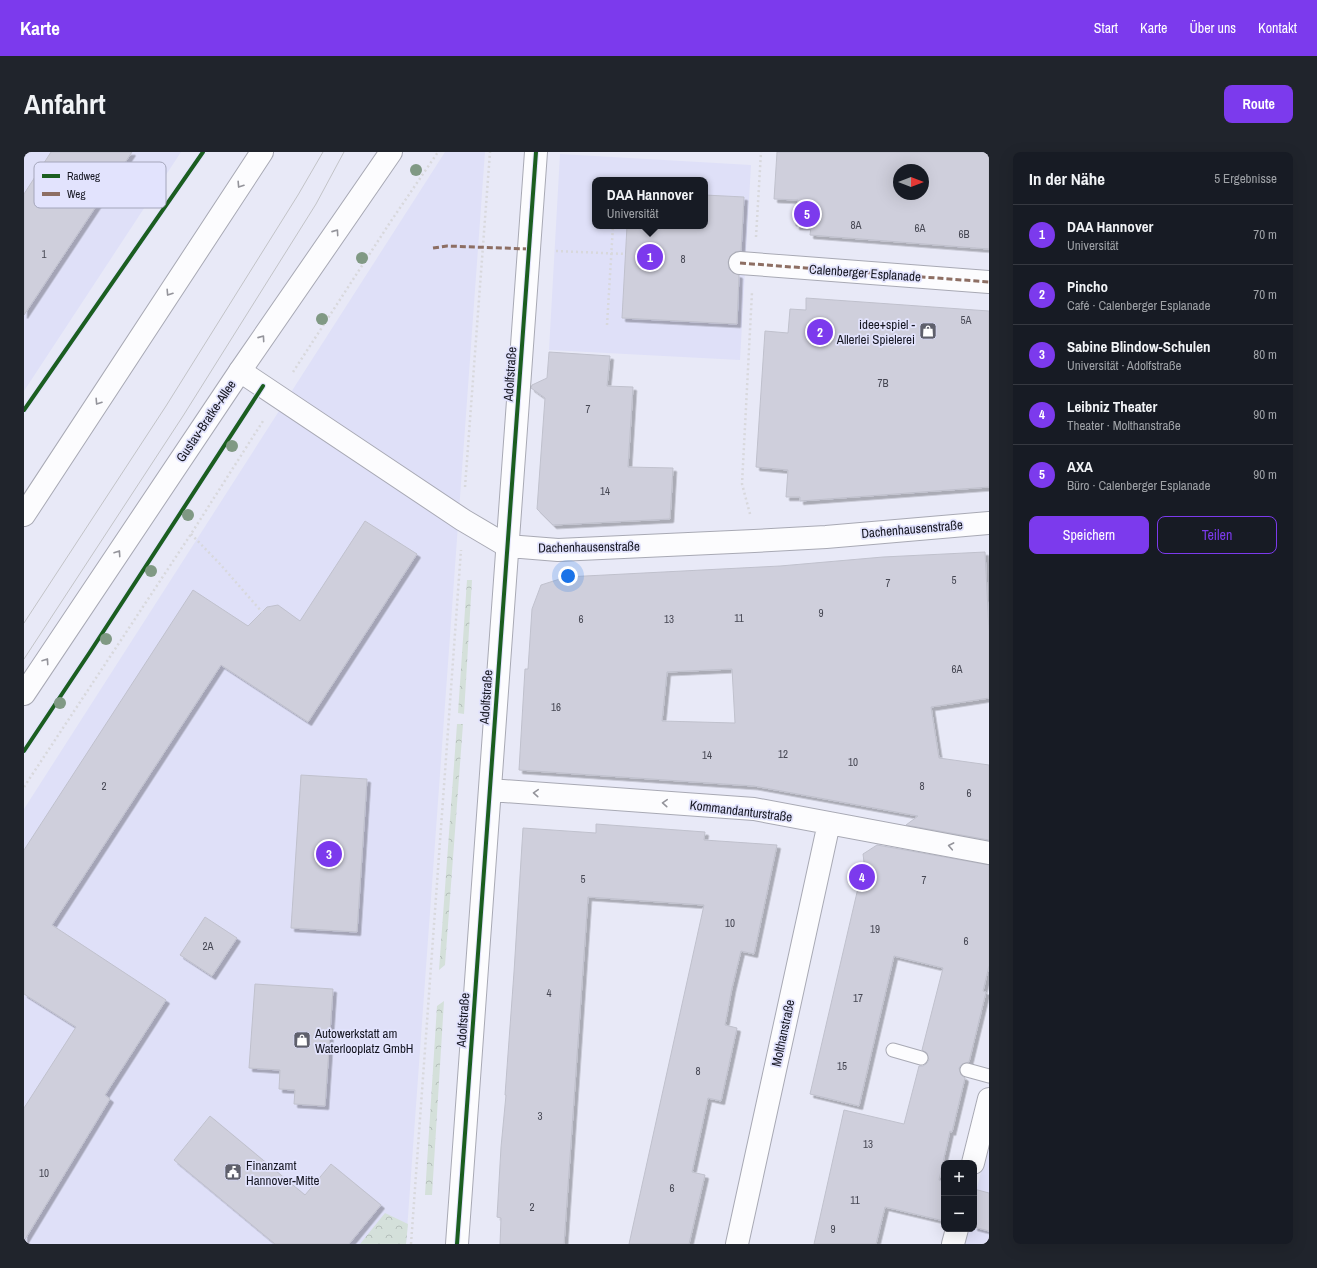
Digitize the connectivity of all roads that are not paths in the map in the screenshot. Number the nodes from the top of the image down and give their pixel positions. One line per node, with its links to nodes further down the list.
1 (262, 152): 7 (street, one-way to 7)
2 (391, 152): 6 (street, Gustav-Bratke-Allee, one-way to 2)
3 (536, 152): 9 (street, Adolfstraße)
4 (747, 264): 5 (street, Calenberger Esplanade)
5 (989, 282)
6 (240, 370): 9 (street, Dachenhausenstraße); 10 (street, Gustav-Bratke-Allee, one-way to 6)
7 (24, 515)
8 (989, 523): 9 (street, Dachenhausenstraße)
9 (507, 546): 11 (street, Adolfstraße)
10 (24, 694)
11 (490, 790): 12 (street, Kommandanturstraße, one-way to 11); 21 (street, Adolfstraße)
12 (829, 823): 13 (street, Kommandanturstraße, one-way to 12); 22 (street, Molthanstraße)
13 (989, 853)
14 (893, 1050): 15 (lane)
15 (921, 1058)
16 (967, 1070): 17 (lane)
17 (989, 1076)
18 (989, 1099): 19 (street)
19 (974, 1160)
20 (955, 1232): 23 (street)
21 (457, 1244)
22 (737, 1244)
23 (953, 1244)

